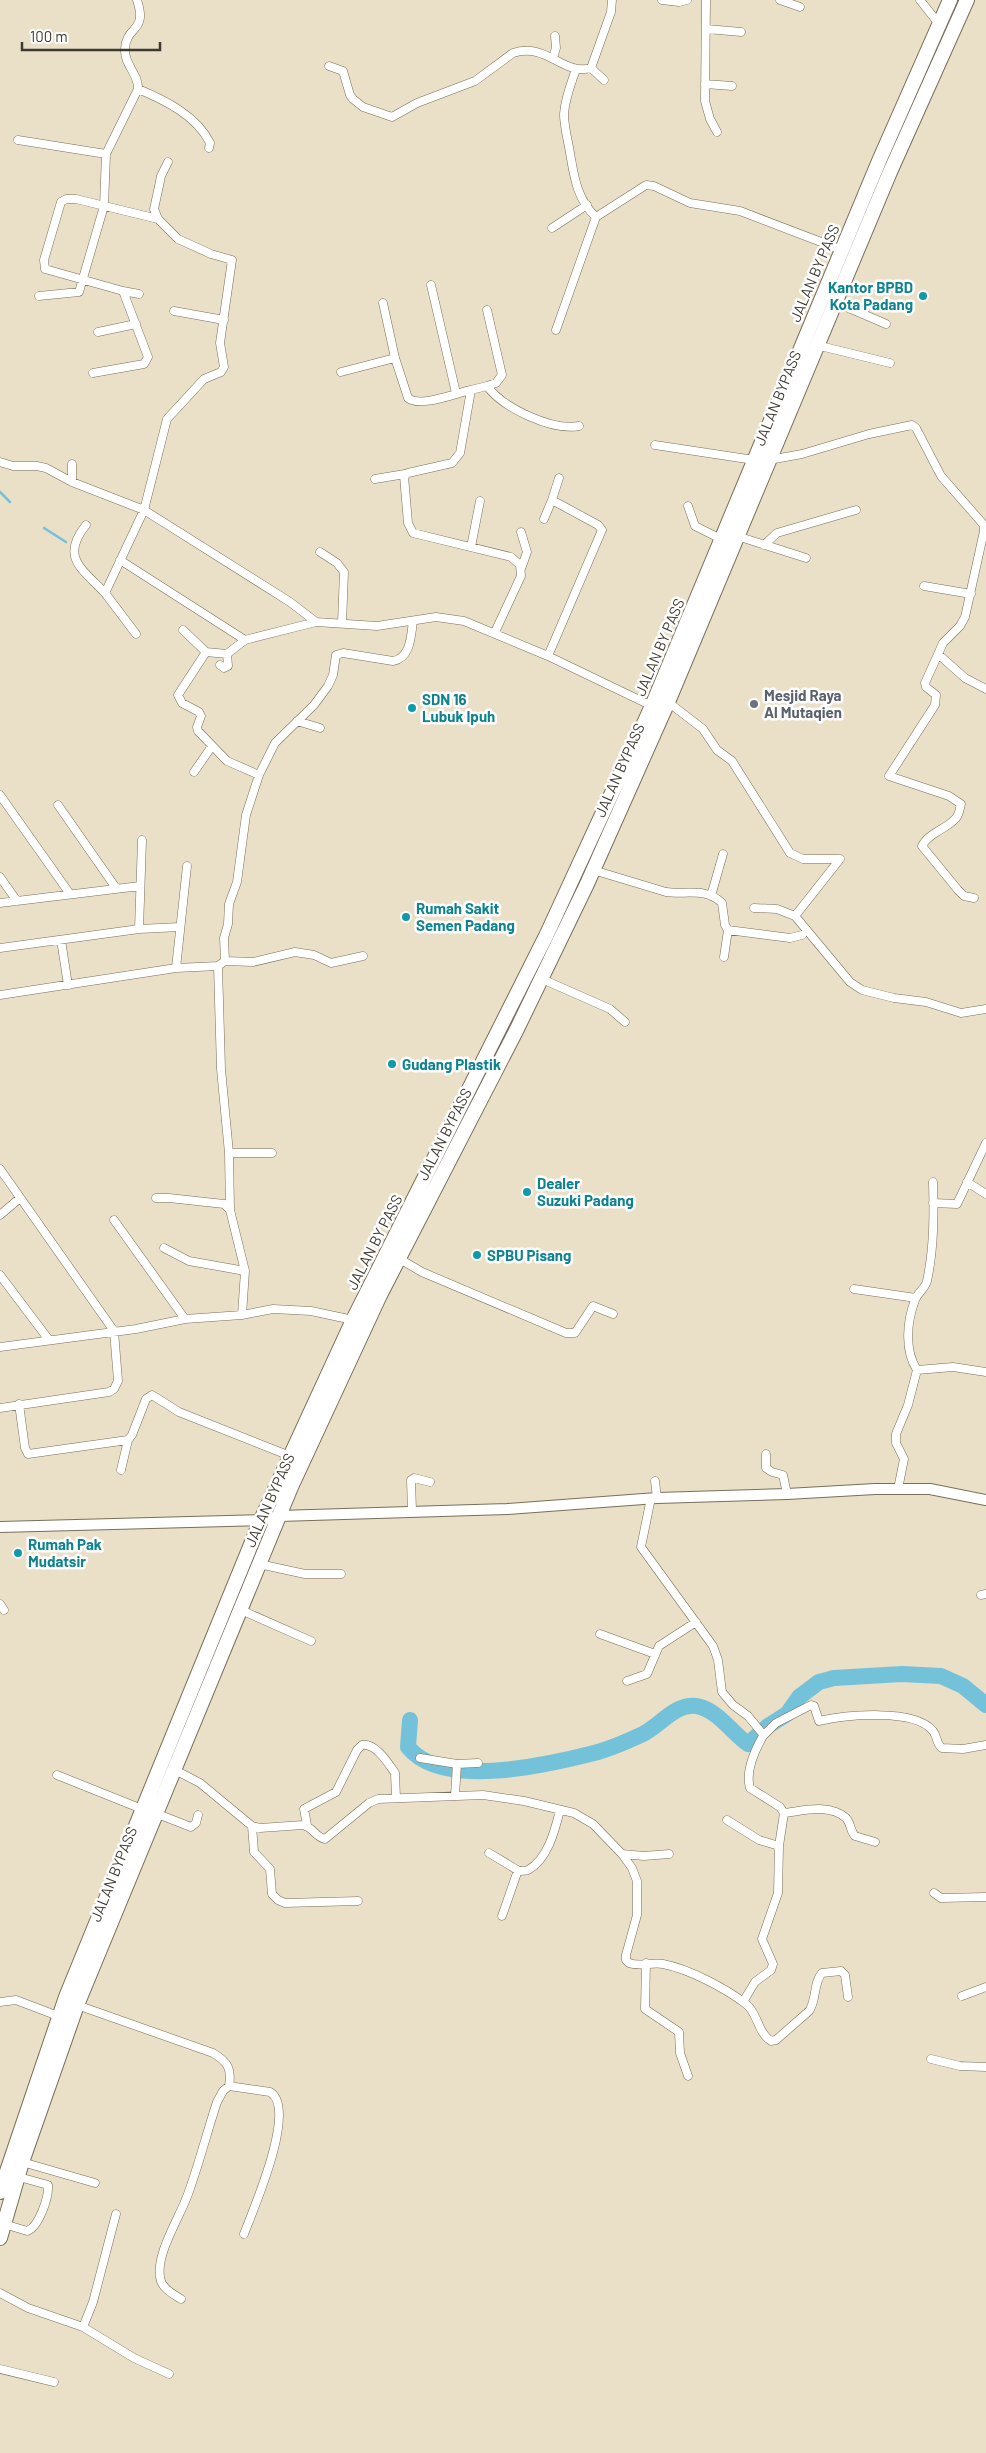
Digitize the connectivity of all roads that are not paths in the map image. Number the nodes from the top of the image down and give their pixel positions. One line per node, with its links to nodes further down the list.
1 (137, 0): 22 (street)
2 (612, 0): 17 (street)
3 (662, 0): 4 (street)
4 (687, 0)
5 (706, 0): 12 (street)
6 (780, 0): 10 (street)
7 (920, 0): 11 (street)
8 (950, 0): 11 (highway, JALAN BY PASS)
9 (967, 0): 39 (highway, JALAN BYPASS)
10 (800, 7)
11 (939, 24): 33 (highway, JALAN BY PASS)
12 (708, 29): 13 (street); 20 (street)
13 (741, 32)
14 (556, 36): 15 (street)
15 (553, 58): 16 (street); 18 (street)
16 (329, 66)
17 (590, 68): 18 (street); 19 (street)
18 (576, 69): 28 (street)
19 (604, 80)
20 (705, 84): 21 (street); 23 (street)
21 (732, 86)
22 (138, 89): 25 (street); 26 (street)
23 (717, 132)
24 (18, 140): 26 (street)
25 (209, 148)
26 (106, 154): 29 (street)
27 (168, 162): 31 (street)
28 (587, 205): 30 (street); 32 (street)
29 (104, 206): 31 (street); 34 (street); 34 (street)
30 (596, 217): 33 (street); 46 (street)
31 (158, 219): 43 (street)
32 (552, 228)
33 (842, 250): 58 (highway, JALAN BY PASS)
34 (83, 278): 36 (street); 38 (street)
35 (431, 285): 55 (street)
36 (123, 291): 37 (street); 44 (street)
37 (139, 294)
38 (39, 296)
39 (834, 302): 45 (street); 48 (highway, JALAN BYPASS)
40 (383, 303): 49 (street)
41 (487, 310): 53 (street)
42 (174, 311): 43 (street)
43 (224, 320): 69 (street)
44 (136, 324): 47 (street); 52 (street)
45 (886, 324)
46 (556, 330)
47 (98, 332)
48 (816, 345): 50 (street); 59 (highway, JALAN BYPASS)
49 (395, 358): 51 (street); 55 (street)
50 (890, 363)
51 (341, 372)
52 (93, 373)
53 (488, 386): 54 (street); 56 (street)
54 (471, 390): 55 (street); 62 (street)
55 (456, 393)
56 (579, 426)
57 (655, 445): 58 (street)
58 (754, 460): 75 (highway, JALAN BY PASS)
59 (769, 460): 74 (highway, JALAN BYPASS); 84 (street)
60 (0, 462): 65 (street)
61 (72, 464): 65 (street)
62 (405, 474): 63 (street); 77 (street)
63 (375, 478)
64 (559, 478): 66 (street)
65 (72, 482): 69 (street)
66 (552, 500): 71 (street); 95 (street)
67 (480, 501): 77 (street)
68 (688, 506): 75 (street)
69 (144, 510): 80 (street); 86 (street)
70 (856, 510): 76 (street)
71 (544, 519)
72 (86, 525): 83 (street)
73 (522, 532): 81 (street)
74 (737, 536): 76 (street); 98 (highway, JALAN BYPASS)
75 (721, 539): 99 (highway, JALAN BY PASS)
76 (764, 545): 79 (street)
77 (471, 547): 81 (street)
78 (320, 552): 87 (street)
79 (806, 558)
80 (120, 560): 83 (street); 91 (street)
81 (521, 569): 89 (street)
82 (924, 586): 84 (street)
83 (105, 593): 90 (street)
84 (971, 594): 94 (street)
85 (413, 621): 87 (street); 89 (street); 100 (street)
86 (316, 622): 87 (street); 91 (street)
87 (342, 623)
88 (183, 630): 92 (street)
89 (495, 632): 95 (street)
90 (136, 634)
91 (245, 640): 93 (street)
92 (206, 652): 93 (street); 102 (street)
93 (227, 654): 96 (street)
94 (938, 654): 97 (street); 116 (street)
95 (548, 656): 99 (street)
96 (220, 666)
97 (986, 689)
98 (668, 702): 110 (highway, JALAN BYPASS); 120 (street)
99 (652, 706): 131 (highway, JALAN BY PASS)
100 (297, 722): 101 (street); 104 (street)
101 (320, 728)
102 (212, 746): 103 (street); 104 (street)
103 (194, 772)
104 (259, 775): 129 (street)
105 (0, 795): 114 (street)
106 (58, 805): 113 (street)
107 (142, 840): 112 (street)
108 (723, 854): 115 (street)
109 (186, 866): 121 (street)
110 (593, 870): 115 (street); 133 (highway, JALAN BYPASS)
111 (0, 877): 117 (street)
112 (140, 886): 113 (street); 122 (street)
113 (116, 888): 114 (street)
114 (70, 894): 117 (street)
115 (711, 896): 123 (street)
116 (974, 898)
117 (17, 901): 118 (street)
118 (0, 903)
119 (754, 908): 120 (street)
120 (794, 916): 135 (street)
121 (180, 927): 122 (street); 130 (street)
122 (139, 929): 125 (street)
123 (728, 930): 124 (street); 128 (street)
124 (802, 935)
125 (62, 940): 126 (street); 132 (street)
126 (0, 948)
127 (362, 956): 129 (street)
128 (724, 956)
129 (222, 963): 130 (street); 139 (street)
130 (176, 968): 132 (street)
131 (522, 984): 133 (highway); 160 (highway, JALAN BY PASS)
132 (68, 985): 134 (street)
133 (538, 985): 136 (street); 152 (highway, JALAN BYPASS)
134 (0, 995)
135 (986, 1009)
136 (625, 1022)
137 (986, 1143): 140 (street)
138 (272, 1153): 139 (street)
139 (229, 1154): 148 (street)
140 (983, 1156): 143 (street)
141 (0, 1169): 145 (street)
142 (933, 1182): 147 (street)
143 (967, 1182): 144 (street); 147 (street)
144 (986, 1194)
145 (20, 1198): 149 (street); 161 (street)
146 (156, 1198): 148 (street)
147 (933, 1203): 156 (street)
148 (230, 1210): 153 (street)
149 (0, 1215)
150 (114, 1220): 159 (street)
151 (164, 1248): 153 (street)
152 (398, 1258): 157 (street); 179 (highway, JALAN BYPASS)
153 (245, 1271): 158 (street)
154 (0, 1275): 162 (street)
155 (854, 1289): 156 (street)
156 (916, 1298): 164 (street)
157 (613, 1314)
158 (242, 1315): 159 (street); 160 (street)
159 (185, 1319): 161 (street)
160 (353, 1320): 170 (highway, JALAN BYPASS)
161 (114, 1331): 162 (street); 166 (street)
162 (49, 1340): 163 (street)
163 (0, 1347)
164 (917, 1370): 165 (street); 174 (street)
165 (986, 1372)
166 (19, 1404): 167 (street); 168 (street)
167 (0, 1408)
168 (128, 1440): 170 (street); 171 (street)
169 (766, 1454): 175 (street)
170 (290, 1456): 180 (highway, JALAN BYPASS)
171 (121, 1470)
172 (655, 1480): 176 (street)
173 (430, 1482): 178 (street)
174 (898, 1489): 175 (street); 177 (street)
175 (787, 1494): 176 (street)
176 (654, 1498): 178 (street); 185 (street)
177 (986, 1500)
178 (412, 1511): 179 (street)
179 (278, 1516): 180 (street); 182 (highway, JALAN BYPASS)
180 (261, 1520): 181 (street); 200 (highway, JALAN BYPASS)
181 (0, 1527)
182 (259, 1564): 183 (street); 184 (highway, JALAN BYPASS)
183 (341, 1574)
184 (241, 1610): 187 (street); 195 (highway, JALAN BYPASS)
185 (696, 1622): 188 (street); 190 (street)
186 (600, 1634): 188 (street)
187 (310, 1640)
188 (655, 1654): 189 (street)
189 (627, 1681)
190 (762, 1733): 191 (street); 201 (street)
191 (986, 1745)
192 (420, 1758): 194 (street)
193 (478, 1763): 194 (street)
194 (456, 1768): 197 (street)
195 (175, 1770): 200 (highway, JALAN BYPASS); 204 (street)
196 (57, 1775): 200 (street)
197 (455, 1795): 198 (street); 199 (street)
198 (396, 1798): 205 (street); 205 (street)
199 (560, 1810): 209 (street); 211 (street)
200 (149, 1811): 202 (street); 212 (highway)
201 (784, 1813): 206 (street); 207 (street)
202 (198, 1815)
203 (727, 1820): 207 (street)
204 (252, 1826): 205 (street); 215 (street)
205 (307, 1826)
206 (876, 1842)
207 (779, 1846): 222 (street)
208 (489, 1853): 211 (street)
209 (622, 1854): 210 (street); 217 (street)
210 (669, 1854)
211 (518, 1871): 216 (street)
212 (123, 1874): 223 (highway, JALAN BYPASS); 224 (highway)
213 (934, 1894): 214 (street)
214 (986, 1897)
215 (358, 1901)
216 (502, 1916)
217 (646, 1963): 222 (street); 227 (street)
218 (986, 1987): 219 (street)
219 (962, 1996)
220 (848, 1997): 222 (street)
221 (0, 2002): 224 (street)
222 (743, 2002)
223 (77, 2005): 228 (street); 229 (highway, JALAN BYPASS)
224 (58, 2016): 232 (highway)
225 (931, 2059): 226 (street)
226 (986, 2066)
227 (688, 2076)
228 (230, 2086): 235 (street); 238 (street)
229 (22, 2162): 230 (highway, JALAN BYPASS); 231 (street)
230 (18, 2177): 234 (highway, JALAN BYPASS); 234 (street)
231 (95, 2183)
232 (0, 2192)
233 (116, 2214): 239 (street)
234 (4, 2224): 236 (highway, JALAN BYPASS)
235 (244, 2234)
236 (0, 2238)
237 (0, 2293): 239 (street)
238 (180, 2299)
239 (83, 2327): 241 (street)
240 (0, 2369): 242 (street)
241 (169, 2374)
242 (54, 2382)

